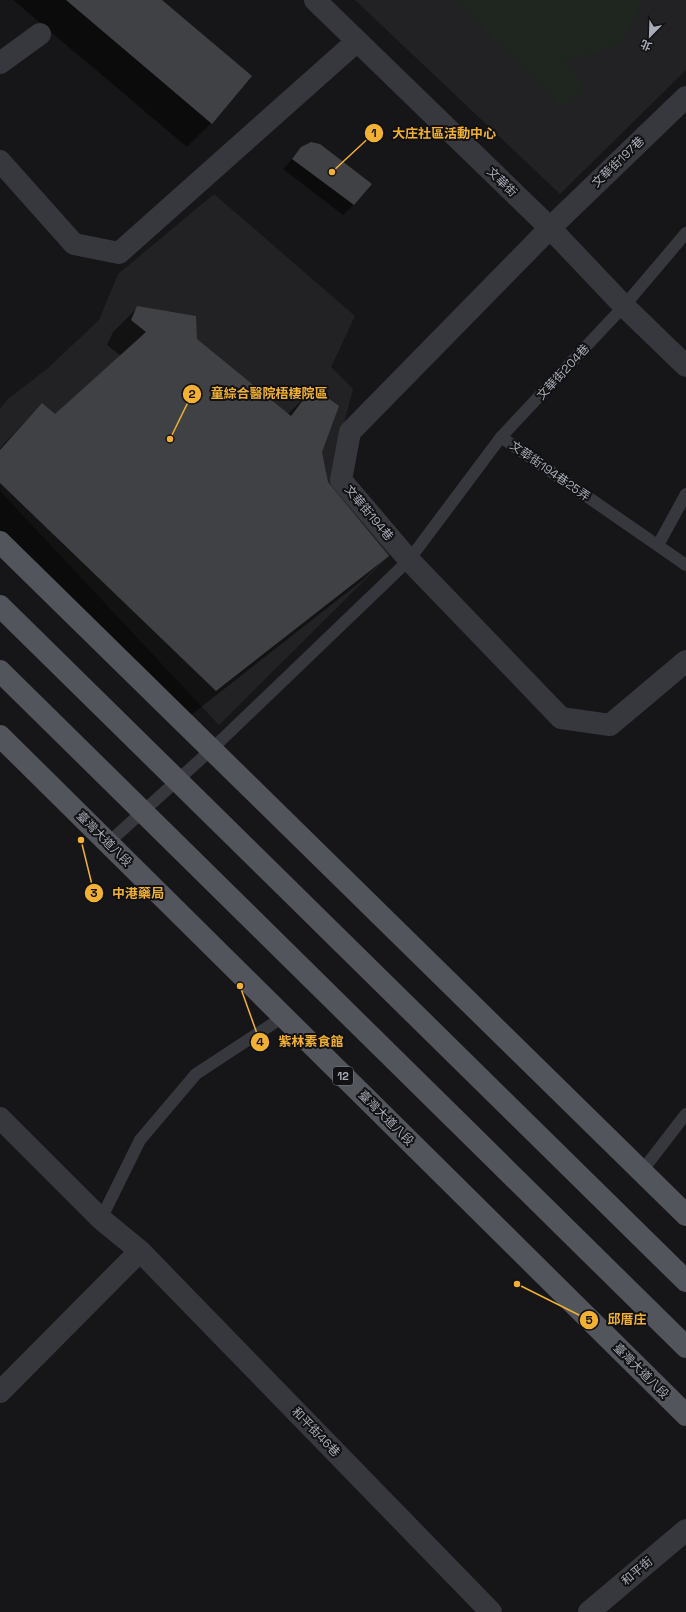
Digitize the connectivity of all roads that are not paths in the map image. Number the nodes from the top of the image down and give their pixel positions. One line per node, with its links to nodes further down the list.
1 (315, 0): 3 (street, 文華街)
2 (40, 34): 4 (street)
3 (356, 42): 6 (street); 7 (street, 文華街)
4 (0, 64)
5 (686, 97): 7 (street, 文華街197巷)
6 (0, 160)
7 (550, 228): 9 (street, 文華街); 15 (street, 文華街194巷)
8 (686, 233): 9 (lane, 文華街204巷)
9 (624, 306): 10 (street, 文華街); 11 (lane, 文華街204巷)
10 (686, 366)
11 (501, 437): 14 (lane, 文華街194巷25弄); 15 (lane, 文華街194巷25弄)
12 (686, 494): 14 (lane)
13 (0, 542): 21 (main road)
14 (658, 545): 16 (lane, 文華街194巷25弄)
15 (409, 560): 18 (street, 文華街194巷); 21 (lane, 文華街194巷25弄)
16 (686, 565)
17 (0, 606): 22 (main road)
18 (686, 661)
19 (0, 671): 23 (main road)
20 (0, 736): 24 (main road, 臺灣大道八段 / 12)
21 (212, 749): 22 (lane, 文華街194巷25弄); 28 (main road)
22 (177, 780): 23 (lane, 文華街194巷25弄); 32 (main road)
23 (142, 812): 24 (lane, 文華街194巷25弄); 33 (main road)
24 (108, 843): 25 (main road, 臺灣大道八段 / 12)
25 (283, 1017): 30 (lane); 35 (main road, 臺灣大道八段 / 12)
26 (686, 1114): 28 (lane)
27 (0, 1118): 30 (street, 和平街46巷)
28 (642, 1171): 29 (main road)
29 (686, 1216)
30 (101, 1219): 31 (street, 和平街46巷)
31 (140, 1251): 34 (street); 37 (street, 和平街46巷)
32 (686, 1281)
33 (686, 1347)
34 (0, 1392)
35 (686, 1415)
36 (686, 1530): 38 (street, 和平街)
37 (491, 1612)
38 (589, 1612)

